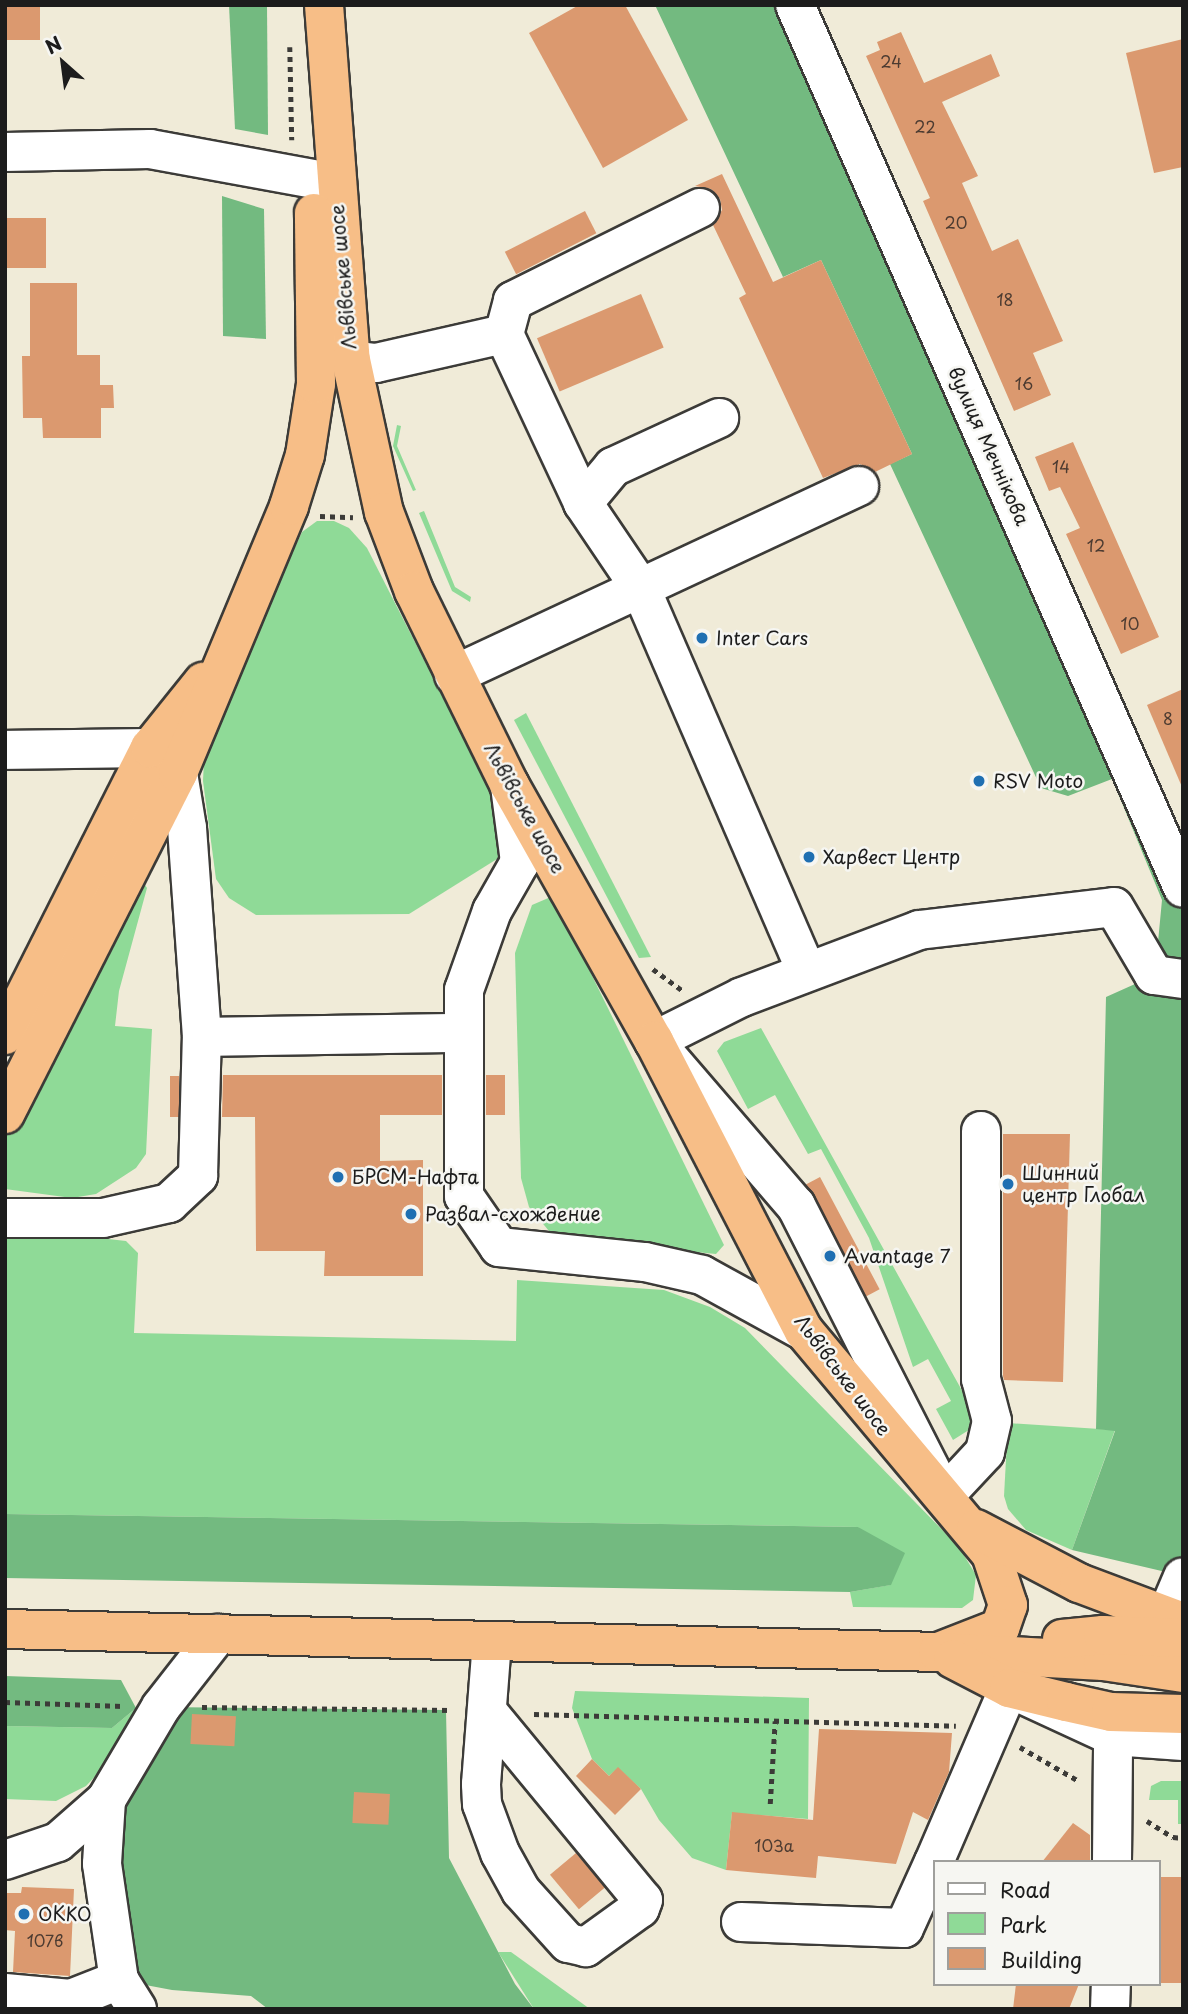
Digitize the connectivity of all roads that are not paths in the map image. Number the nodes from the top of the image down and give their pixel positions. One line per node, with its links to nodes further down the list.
1 (324, 5): 3 (highway, Львівське шосе)
2 (795, 5): 19 (street, вулиця Мечнікова)
3 (328, 89): 5 (highway); 8 (highway, Львівське шосе)
4 (5, 152): 5 (street)
5 (292, 177): 13 (highway)
6 (700, 208): 7 (street)
7 (505, 334): 8 (street); 11 (street)
8 (351, 360): 14 (highway, Львівське шосе)
9 (719, 418): 11 (street)
10 (859, 486): 12 (street)
11 (583, 503): 12 (street)
12 (641, 589): 14 (street); 20 (street)
13 (233, 645): 15 (highway); 17 (highway)
14 (454, 675): 18 (highway, Львівське шосе)
15 (136, 748): 16 (street); 23 (highway)
16 (5, 750)
17 (178, 773): 24 (street); 26 (highway)
18 (509, 784): 22 (street); 25 (highway, Львівське шосе)
19 (1183, 888)
20 (807, 972): 21 (street); 25 (street)
21 (1183, 979)
22 (463, 1033): 24 (street); 29 (street)
23 (5, 1035)
24 (202, 1037): 28 (street)
25 (654, 1041): 29 (highway, Львівське шосе); 30 (street)
26 (5, 1114)
27 (981, 1131): 30 (street)
28 (5, 1218)
29 (804, 1331): 30 (highway, Львівське шосе)
30 (953, 1508): 32 (highway); 36 (highway)
31 (1183, 1577): 32 (street)
32 (1177, 1626): 36 (highway)
33 (5, 1629): 34 (highway)
34 (218, 1634): 35 (highway); 43 (street)
35 (492, 1642): 36 (highway); 39 (street)
36 (938, 1652): 37 (highway); 38 (highway)
37 (1183, 1673)
38 (1009, 1688): 40 (highway); 41 (street); 45 (street)
39 (487, 1711): 39 (street)
40 (1183, 1714)
41 (1113, 1736): 42 (street); 46 (street)
42 (1183, 1741)
43 (106, 1800): 44 (street); 50 (street)
44 (5, 1860)
45 (935, 1860)
46 (1112, 1860)
47 (932, 1866): 48 (street)
48 (741, 1922)
49 (5, 1993): 50 (street)
50 (128, 1994)

